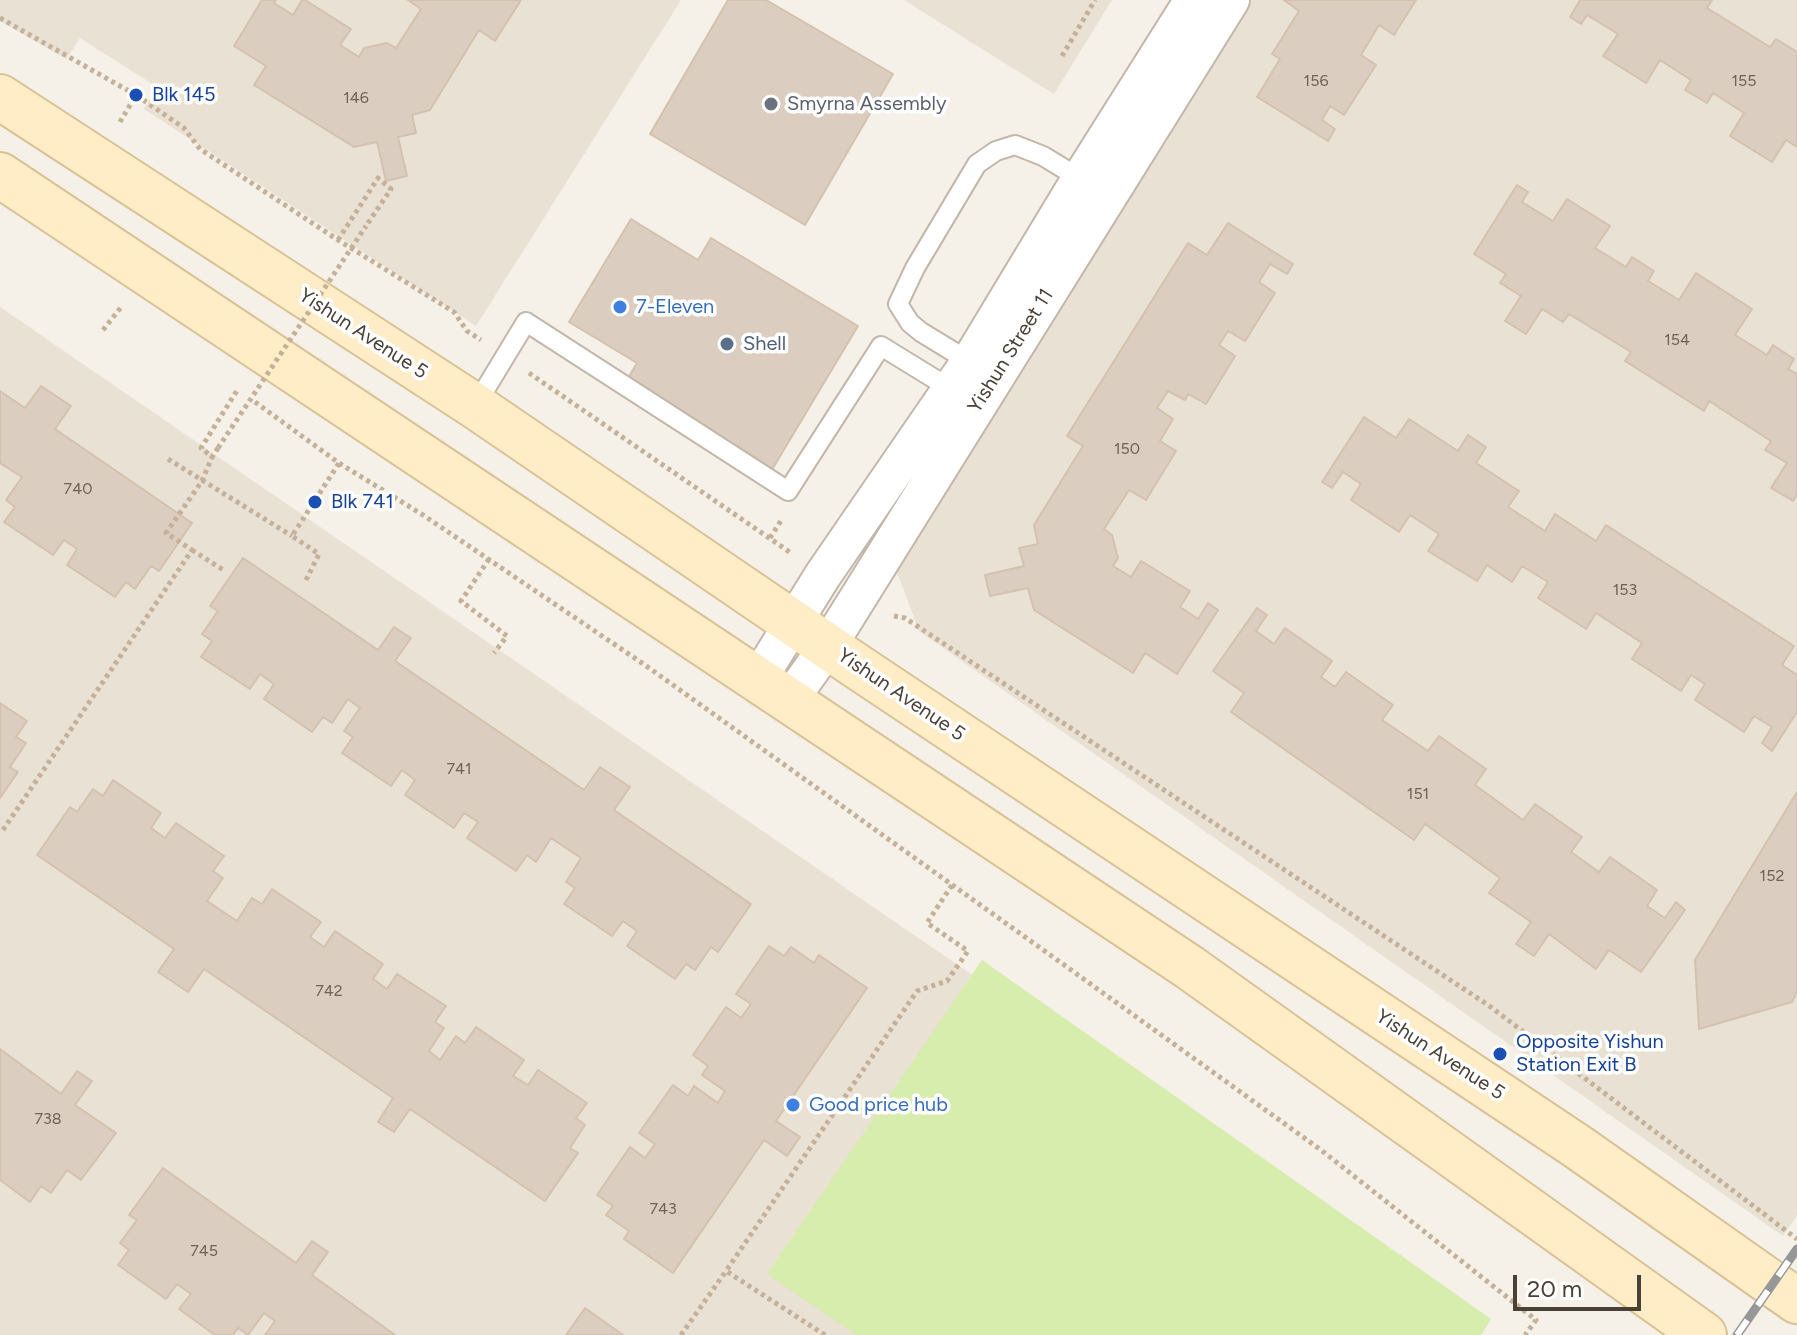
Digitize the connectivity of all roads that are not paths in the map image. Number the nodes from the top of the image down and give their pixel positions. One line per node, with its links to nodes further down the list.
1 (1193, 0): 4 (street, Yishun Street 11)
2 (1231, 0): 4 (street, Yishun Street 11)
3 (0, 97): 8 (main road, Yishun Avenue 5)
4 (1146, 105): 6 (street, Yishun Street 11)
5 (0, 175): 10 (main road)
6 (1094, 187): 7 (street, Yishun Street 11); 7 (lane)
7 (972, 376): 8 (lane); 9 (street, Yishun Street 11)
8 (475, 406): 9 (main road, Yishun Avenue 5)
9 (811, 634): 10 (street, Yishun Street 11); 11 (main road, Yishun Avenue 5)
10 (773, 691): 12 (main road)
11 (1797, 1301)
12 (1704, 1335)

